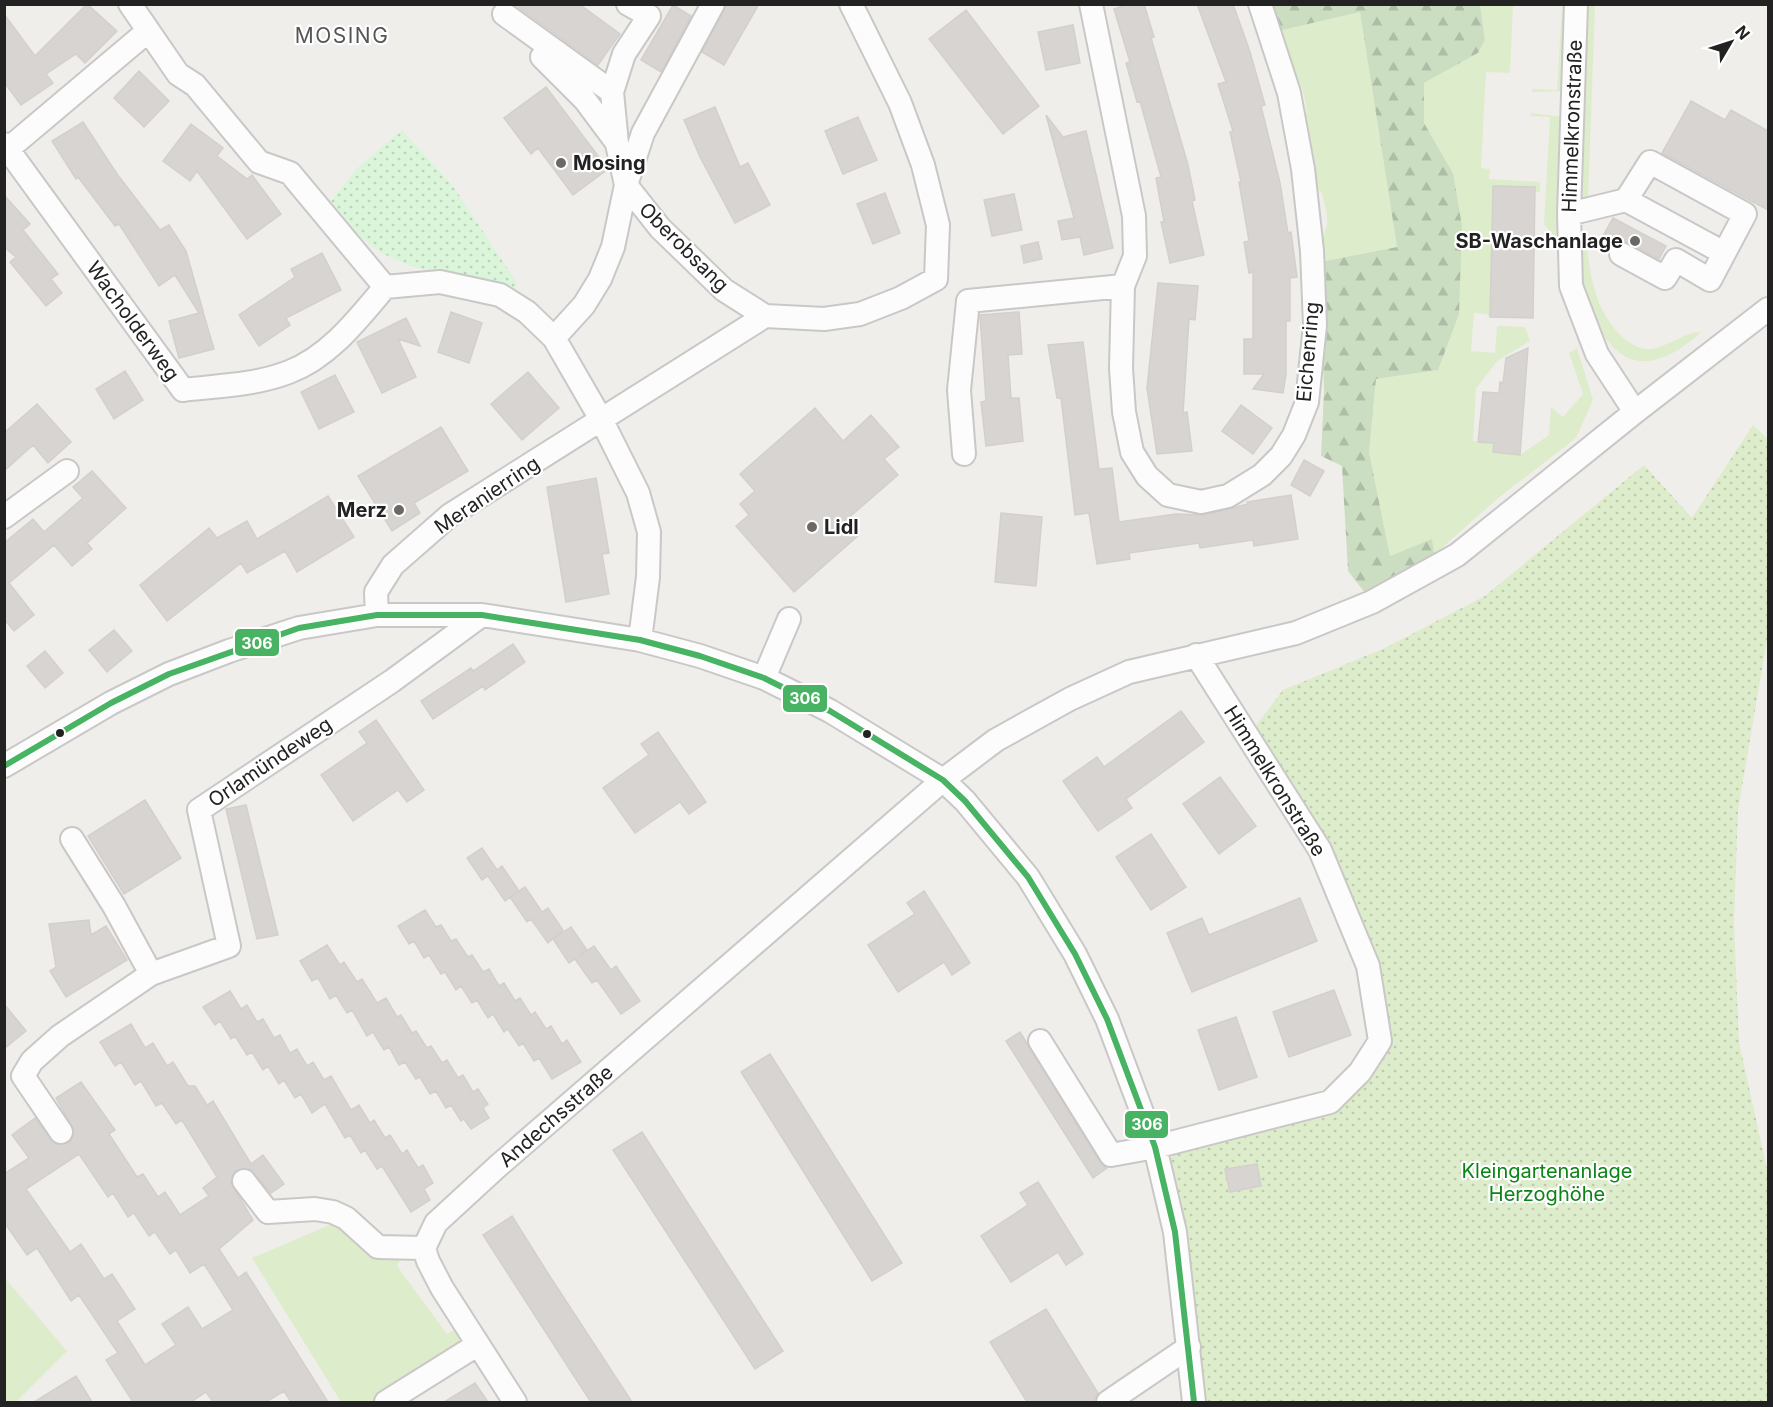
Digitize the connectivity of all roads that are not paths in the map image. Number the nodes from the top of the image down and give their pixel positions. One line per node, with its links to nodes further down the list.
1 (130, 4): 9 (street)
2 (628, 4): 11 (street)
3 (712, 4): 14 (street, Oberobsang)
4 (851, 4): 19 (street)
5 (1091, 4): 20 (street, Eichenring)
6 (1260, 4): 20 (street, Eichenring)
7 (1576, 4): 16 (street, Himmelkronstraße)
8 (504, 14): 11 (street)
9 (148, 31): 13 (street, Wacholderweg); 21 (street)
10 (532, 49): 12 (street)
11 (612, 93): 12 (street)
12 (617, 144): 14 (street)
13 (6, 146): 21 (street, Wacholderweg)
14 (626, 185): 24 (street, Oberobsang); 25 (street)
15 (1626, 200): 16 (street); 17 (street); 17 (street)
16 (1569, 214): 26 (street, Himmelkronstraße)
17 (1724, 253): 18 (street)
18 (1621, 254)
19 (936, 279): 22 (street); 24 (street, Oberobsang)
20 (1123, 286): 22 (street)
21 (385, 287): 25 (street)
22 (968, 300): 28 (street)
23 (1768, 312): 26 (street)
24 (765, 316): 27 (street, Meranierring)
25 (554, 338): 27 (street)
26 (1635, 412): 35 (street)
27 (602, 421): 31 (street, Meranierring); 34 (street)
28 (964, 454)
29 (67, 471): 30 (street)
30 (4, 517)
31 (376, 615): 32 (street); 37 (street)
32 (482, 615): 34 (street); 40 (street, Orlamündeweg)
33 (789, 619): 36 (street)
34 (640, 640): 36 (street)
35 (1196, 656): 38 (street); 43 (street, Himmelkronstraße)
36 (764, 678): 38 (street)
37 (4, 766)
38 (943, 780): 43 (street); 45 (street, Andechsstraße)
39 (72, 839): 40 (street)
40 (151, 974): 42 (street, Orlamündeweg)
41 (1040, 1041): 43 (street, Himmelkronstraße)
42 (62, 1132)
43 (1155, 1148): 47 (street)
44 (244, 1181): 45 (street)
45 (424, 1248): 46 (street)
46 (477, 1345): 48 (street); 49 (street)
47 (1189, 1347): 50 (street); 51 (street)
48 (386, 1402)
49 (515, 1402)
50 (1108, 1402)
51 (1194, 1402)

